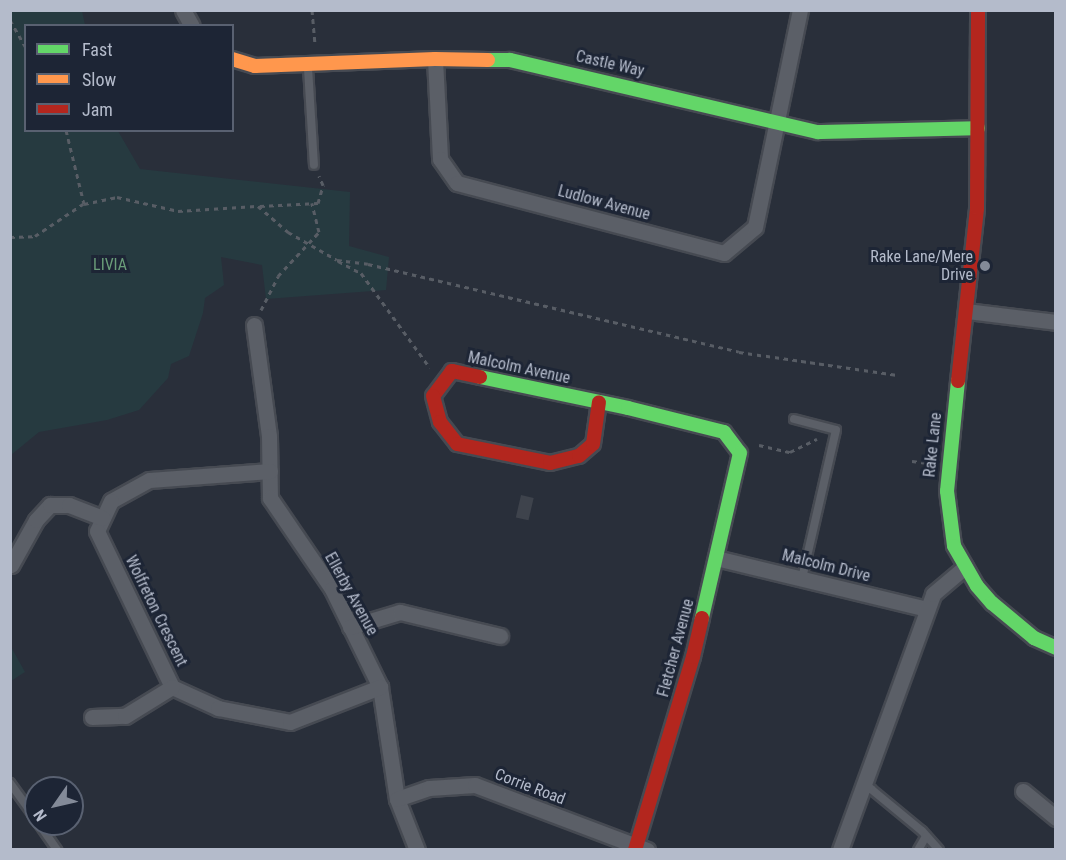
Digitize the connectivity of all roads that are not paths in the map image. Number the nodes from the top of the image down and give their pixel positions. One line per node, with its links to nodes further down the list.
1 (183, 10): 4 (street)
2 (800, 10): 8 (street)
3 (978, 10): 9 (street, Rake Lane)
4 (191, 24)
5 (435, 59): 7 (street, Castle Way); 8 (street, Castle Way); 8 (street, Ludlow Avenue)
6 (234, 60): 7 (street, Castle Way)
7 (312, 63): 10 (lane)
8 (779, 121): 9 (street, Castle Way)
9 (978, 128): 11 (street, Rake Lane)
10 (314, 165)
11 (967, 311): 12 (street); 21 (street, Rake Lane)
12 (1056, 322)
13 (254, 325): 17 (street, Ellerby Avenue)
14 (599, 402): 14 (street, Malcolm Avenue); 16 (street, Malcolm Avenue)
15 (794, 419): 22 (lane)
16 (737, 449): 19 (street, Fletcher Avenue)
17 (270, 471): 18 (street); 24 (street, Ellerby Avenue)
18 (103, 518): 20 (street); 27 (street, Wolfreton Crescent)
19 (716, 558): 22 (street, Malcolm Drive); 38 (street, Fletcher Avenue)
20 (11, 565)
21 (965, 567): 23 (street); 26 (street, Rake Lane)
22 (802, 579): 23 (street, Malcolm Drive)
23 (927, 609): 31 (street)
24 (350, 627): 25 (street); 28 (street, Ellerby Avenue)
25 (500, 636)
26 (1056, 648)
27 (172, 687): 28 (street, Wolfreton Crescent); 29 (street)
28 (380, 687): 33 (street, Ellerby Avenue)
29 (92, 717)
30 (10, 783): 34 (lane)
31 (863, 786): 37 (lane); 41 (street)
32 (1023, 791): 35 (street)
33 (397, 799): 38 (street, Corrie Road); 40 (street, Ellerby Avenue)
34 (24, 802)
35 (1056, 818)
36 (48, 836): 39 (lane)
37 (926, 836): 42 (lane); 43 (lane)
38 (639, 848)
39 (57, 849)
40 (417, 849)
41 (840, 849)
42 (918, 849)
43 (939, 849)

